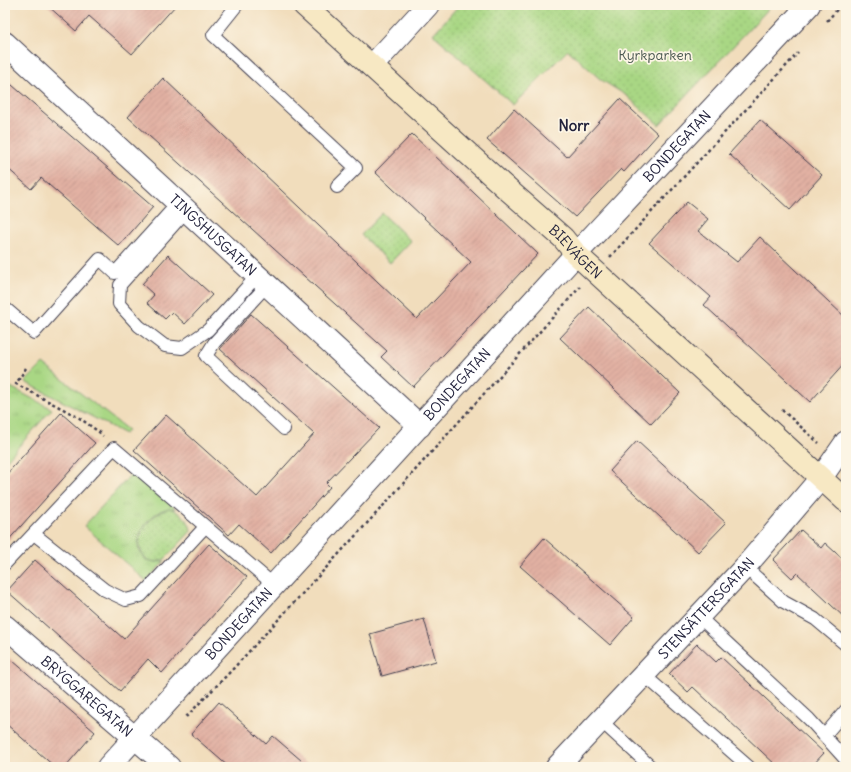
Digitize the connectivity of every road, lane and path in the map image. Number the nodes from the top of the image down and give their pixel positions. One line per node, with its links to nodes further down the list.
1 (237, 5): 10 (lane)
2 (304, 5): 9 (street, BIEVÄGEN)
3 (428, 5): 9 (street)
4 (809, 5): 12 (street, BONDEGATAN)
5 (841, 5): 6 (path)
6 (825, 22)
7 (5, 43): 11 (street, TINGSHUSGATAN)
8 (799, 52): 13 (path)
9 (372, 66): 12 (street, BIEVÄGEN)
10 (337, 187)
11 (182, 207): 14 (street, TINGSHUSGATAN); 14 (lane); 15 (lane)
12 (576, 254): 13 (street, BIEVÄGEN); 17 (street, BONDEGATAN)
13 (596, 272): 21 (street, BIEVÄGEN); 33 (path)
14 (262, 281): 17 (street, TINGSHUSGATAN); 18 (lane)
15 (5, 308)
16 (26, 368): 20 (path)
17 (420, 426): 27 (street, BONDEGATAN)
18 (284, 429)
19 (846, 442): 21 (street, STENSÄTTERSGATAN)
20 (114, 448): 23 (lane); 24 (lane)
21 (821, 478): 22 (street, BIEVÄGEN); 26 (street, STENSÄTTERSGATAN)
22 (846, 501)
23 (205, 527): 24 (lane); 27 (lane)
24 (34, 534): 25 (lane)
25 (5, 564)
26 (745, 567): 28 (street, STENSÄTTERSGATAN); 30 (lane)
27 (274, 585): 36 (street, BONDEGATAN)
28 (698, 616): 31 (street, STENSÄTTERSGATAN); 35 (lane)
29 (5, 626): 36 (street, BRYGGAREGATAN)
30 (846, 645)
31 (644, 675): 34 (street, STENSÄTTERSGATAN); 42 (lane)
32 (846, 710): 35 (lane)
33 (183, 720)
34 (601, 721): 40 (street, STENSÄTTERSGATAN); 41 (lane)
35 (824, 736): 37 (lane)
36 (134, 738): 38 (street, BONDEGATAN); 39 (street, BRYGGAREGATAN)
37 (846, 760)
38 (108, 767)
39 (169, 767)
40 (557, 767)
41 (651, 767)
42 (749, 767)

